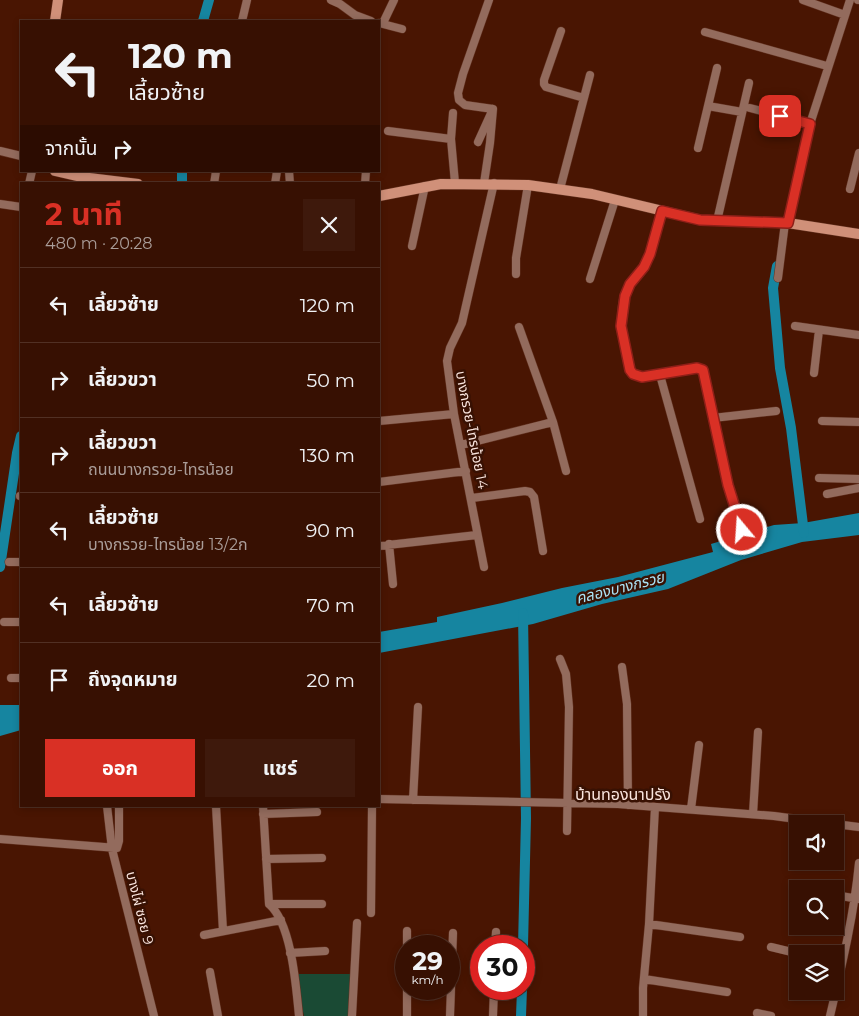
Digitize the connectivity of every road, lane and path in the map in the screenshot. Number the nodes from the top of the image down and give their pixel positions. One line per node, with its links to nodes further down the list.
1 (58, 0): 10 (main road)
2 (247, 0): 11 (street)
3 (331, 0): 8 (street)
4 (394, 0): 13 (street)
5 (489, 0): 24 (street)
6 (803, 0): 9 (street)
7 (850, 0): 9 (street)
8 (346, 4): 12 (street)
9 (845, 15): 17 (street)
10 (55, 20)
11 (242, 20)
12 (368, 20)
13 (381, 23): 14 (street)
14 (402, 29)
15 (561, 31): 21 (street)
16 (705, 32): 17 (street)
17 (827, 66): 27 (street)
18 (717, 68): 22 (street)
19 (590, 75): 21 (street)
20 (749, 82): 25 (street)
21 (584, 98): 42 (street)
22 (708, 106): 25 (street); 31 (street)
23 (750, 108): 27 (street)
24 (493, 109): 30 (street); 39 (street, บางกรวย-ไทรน้อย 14)
25 (742, 112): 49 (street)
26 (452, 113): 29 (street)
27 (810, 124): 50 (street)
28 (388, 131): 29 (street)
29 (451, 139): 38 (street)
30 (478, 142)
31 (698, 148)
32 (0, 151): 34 (street)
33 (859, 153): 43 (street)
34 (20, 156)
35 (58, 172): 36 (main road)
36 (107, 176): 37 (main road)
37 (130, 182)
38 (455, 183): 39 (main road); 41 (main road)
39 (489, 183): 40 (main road); 63 (street, บางกรวย-ไทรน้อย 14)
40 (528, 185): 42 (main road); 53 (street)
41 (425, 186): 44 (main road); 52 (street)
42 (560, 189): 45 (main road)
43 (850, 189)
44 (380, 196)
45 (615, 200): 48 (main road); 55 (street)
46 (0, 204): 47 (street)
47 (20, 207)
48 (662, 211): 49 (main road); 61 (street)
49 (717, 221): 50 (main road)
50 (787, 223): 51 (main road); 54 (street)
51 (859, 234)
52 (412, 246)
53 (516, 274)
54 (778, 278)
55 (590, 279)
56 (795, 326): 58 (street)
57 (519, 327): 67 (street)
58 (819, 330): 59 (street); 60 (street)
59 (859, 335)
60 (814, 373)
61 (660, 375): 64 (street); 78 (street)
62 (776, 411): 64 (street)
63 (454, 414): 65 (street); 69 (street, บางกรวย-ไทรน้อย 14)
64 (712, 418): 79 (street)
65 (380, 421)
66 (822, 421): 68 (street)
67 (553, 422): 69 (street); 71 (street)
68 (859, 422)
69 (461, 445): 70 (street, บางกรวย-ไทรน้อย 14)
70 (466, 471): 74 (street); 77 (street, บางกรวย-ไทรน้อย 14)
71 (566, 471)
72 (819, 478): 73 (street)
73 (859, 479)
74 (380, 482)
75 (859, 488): 76 (street)
76 (827, 494)
77 (472, 498): 80 (street, บางกรวย-ไทรน้อย 14); 83 (street)
78 (700, 518)
79 (742, 530)
80 (478, 535): 81 (street); 86 (street, บางกรวย-ไทรน้อย 14)
81 (389, 544): 82 (street); 87 (street)
82 (380, 546)
83 (543, 551)
84 (9, 562): 85 (street)
85 (20, 562)
86 (484, 567)
87 (394, 584)
88 (4, 622): 89 (street)
89 (20, 622)
90 (560, 659): 99 (street)
91 (622, 667): 100 (street)
92 (11, 678): 93 (street)
93 (20, 678)
94 (418, 707): 98 (street)
95 (758, 732): 109 (street)
96 (698, 745): 106 (street)
97 (380, 799): 98 (street)
98 (412, 800): 99 (street)
99 (568, 803): 100 (street); 113 (street)
100 (628, 804): 101 (street)
101 (655, 806): 106 (street); 126 (street)
102 (107, 807): 115 (street, บางไผ่ ซอย 9)
103 (119, 807): 115 (street)
104 (216, 807): 127 (street)
105 (372, 807): 123 (street)
106 (691, 809): 109 (street)
107 (263, 810): 108 (street); 117 (street)
108 (317, 812)
109 (753, 814): 110 (street)
110 (789, 818)
111 (844, 825): 112 (street)
112 (859, 827)
113 (567, 831)
114 (0, 839): 115 (street)
115 (112, 849): 147 (street, บางไผ่ ซอย 9)
116 (322, 858): 117 (street)
117 (266, 859): 121 (street)
118 (859, 863): 120 (street)
119 (844, 897): 120 (street)
120 (857, 899): 135 (street)
121 (270, 904): 122 (street); 124 (street)
122 (322, 904)
123 (371, 913)
124 (281, 920): 127 (street); 139 (street)
125 (356, 923): 150 (street)
126 (649, 928): 134 (street); 141 (street)
127 (223, 931): 131 (street)
128 (407, 931): 132 (street)
129 (496, 932): 133 (street)
130 (453, 933): 152 (street)
131 (204, 935)
132 (407, 935)
133 (496, 935)
134 (740, 937)
135 (844, 945)
136 (771, 947): 138 (street)
137 (325, 951): 139 (street)
138 (789, 951)
139 (290, 952): 149 (street)
140 (210, 972): 148 (street)
141 (644, 979): 142 (street); 154 (street)
142 (726, 992)
143 (407, 1000): 151 (street)
144 (494, 1000): 153 (street)
145 (833, 1000): 156 (street)
146 (757, 1013): 155 (street)
147 (154, 1016)
148 (218, 1016)
149 (298, 1016)
150 (352, 1016)
151 (407, 1016)
152 (450, 1016)
153 (493, 1016)
154 (643, 1016)
155 (772, 1016)
156 (830, 1016)

